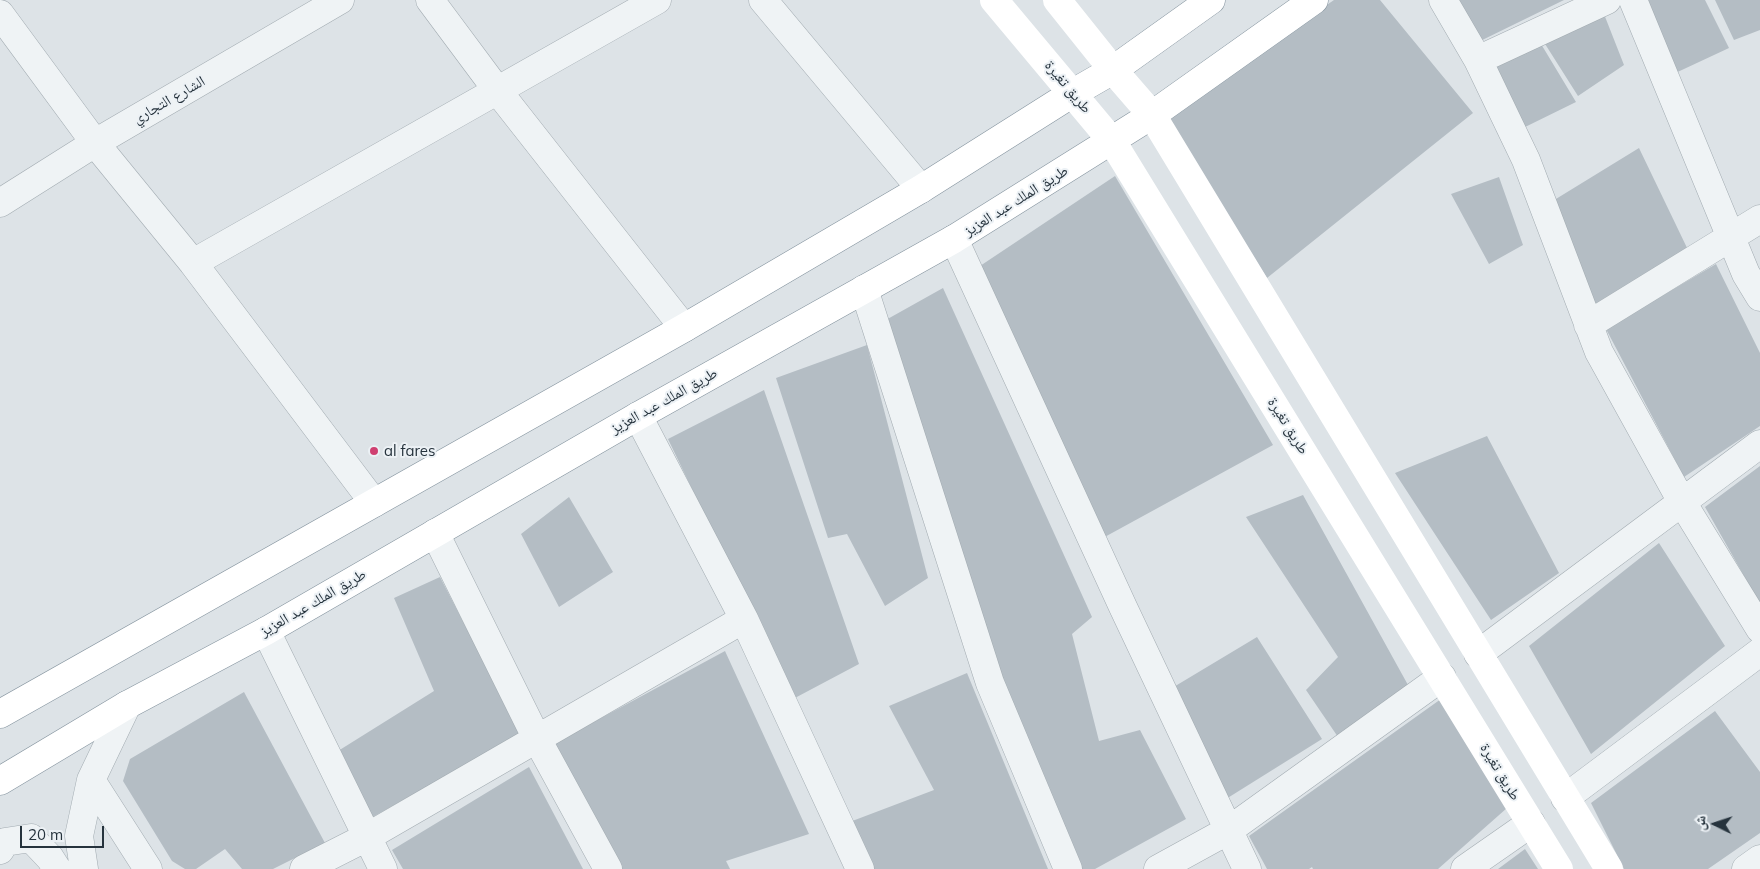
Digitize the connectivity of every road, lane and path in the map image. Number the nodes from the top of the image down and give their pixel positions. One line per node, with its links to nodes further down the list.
1 (340, 0): 19 (street, الشارع التجاري)
2 (430, 0): 15 (street)
3 (657, 0): 15 (street)
4 (763, 0): 20 (street)
5 (994, 0): 16 (main road, طريق تغيرة)
6 (1057, 0): 14 (main road)
7 (1211, 0): 14 (main road)
8 (1314, 0): 17 (main road, طريق الملك عبد العزيز)
9 (1443, 0): 13 (street)
10 (1608, 0): 13 (street)
11 (1634, 0): 23 (street)
12 (0, 14): 19 (street)
13 (1478, 60): 28 (street)
14 (1113, 70): 16 (main road); 17 (main road)
15 (498, 90): 25 (street); 29 (street)
16 (1073, 94): 18 (main road, طريق تغيرة); 20 (main road)
17 (1152, 115): 18 (main road, طريق الملك عبد العزيز); 39 (main road)
18 (1112, 141): 24 (main road, طريق الملك عبد العزيز); 40 (main road, طريق تغيرة)
19 (95, 143): 21 (street, الشارع التجاري); 25 (street)
20 (921, 189): 29 (main road)
21 (0, 203)
22 (1760, 219): 23 (street)
23 (1731, 237): 27 (street); 28 (street)
24 (954, 239): 26 (main road, طريق الملك عبد العزيز); 48 (street)
25 (193, 263): 33 (street)
26 (864, 289): 30 (main road, طريق الملك عبد العزيز); 59 (street)
27 (1760, 297)
28 (1588, 324): 32 (street)
29 (684, 328): 33 (main road)
30 (638, 416): 34 (main road, طريق الملك عبد العزيز); 35 (street)
31 (1760, 444): 32 (street)
32 (1682, 502): 36 (street); 39 (street)
33 (374, 503): 42 (main road)
34 (435, 533): 37 (main road, طريق الملك عبد العزيز); 43 (street)
35 (744, 619): 43 (street); 58 (street)
36 (1760, 629)
37 (266, 630): 41 (main road, طريق الملك عبد العزيز); 49 (street)
38 (1760, 652): 46 (street)
39 (1478, 654): 46 (main road)
40 (1442, 677): 47 (main road, طريق تغيرة); 48 (street)
41 (127, 704): 44 (street); 45 (main road, طريق الملك عبد العزيز)
42 (0, 714)
43 (537, 739): 49 (street); 57 (street)
44 (91, 780): 53 (street); 54 (street)
45 (0, 781)
46 (1566, 798): 64 (main road)
47 (1531, 823): 62 (street); 63 (main road, طريق تغيرة)
48 (1229, 830): 60 (street); 61 (street)
49 (367, 837): 55 (street); 56 (street)
50 (0, 850): 52 (street)
51 (1760, 858): 65 (street)
52 (57, 869)
53 (84, 869)
54 (148, 869)
55 (304, 869)
56 (383, 869)
57 (608, 869)
58 (860, 869)
59 (1068, 869)
60 (1158, 869)
61 (1248, 869)
62 (1465, 869)
63 (1559, 869)
64 (1609, 869)
65 (1746, 869)

